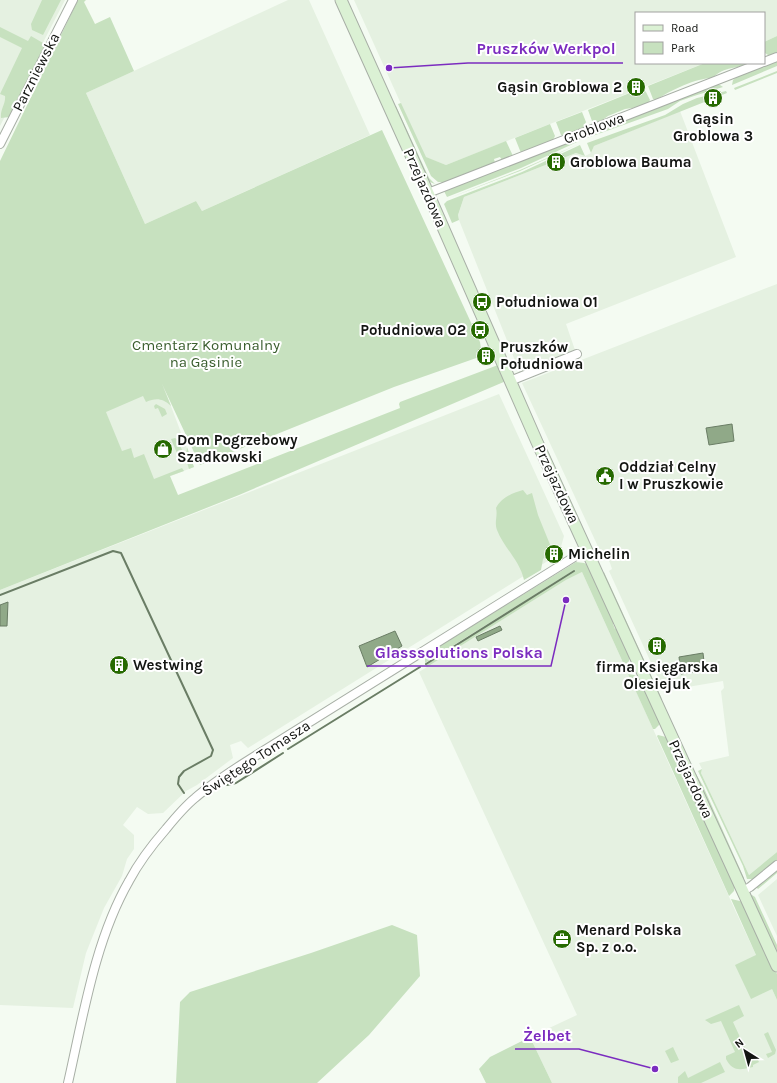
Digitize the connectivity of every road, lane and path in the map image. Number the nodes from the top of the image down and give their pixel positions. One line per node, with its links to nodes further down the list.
1 (73, 0): 6 (street, Parzniewska)
2 (341, 0): 7 (street, Przejazdowa)
3 (777, 57): 4 (street)
4 (765, 62)
5 (758, 64): 7 (street, Groblowa)
6 (0, 144)
7 (428, 193): 9 (street, Przejazdowa)
8 (577, 354): 9 (street)
9 (510, 381): 10 (street, Przejazdowa)
10 (587, 549): 12 (street, Przejazdowa); 14 (street, Świętego Tomasza)
11 (777, 865): 12 (street)
12 (743, 891): 13 (street, Przejazdowa)
13 (777, 966)
14 (68, 1083)

